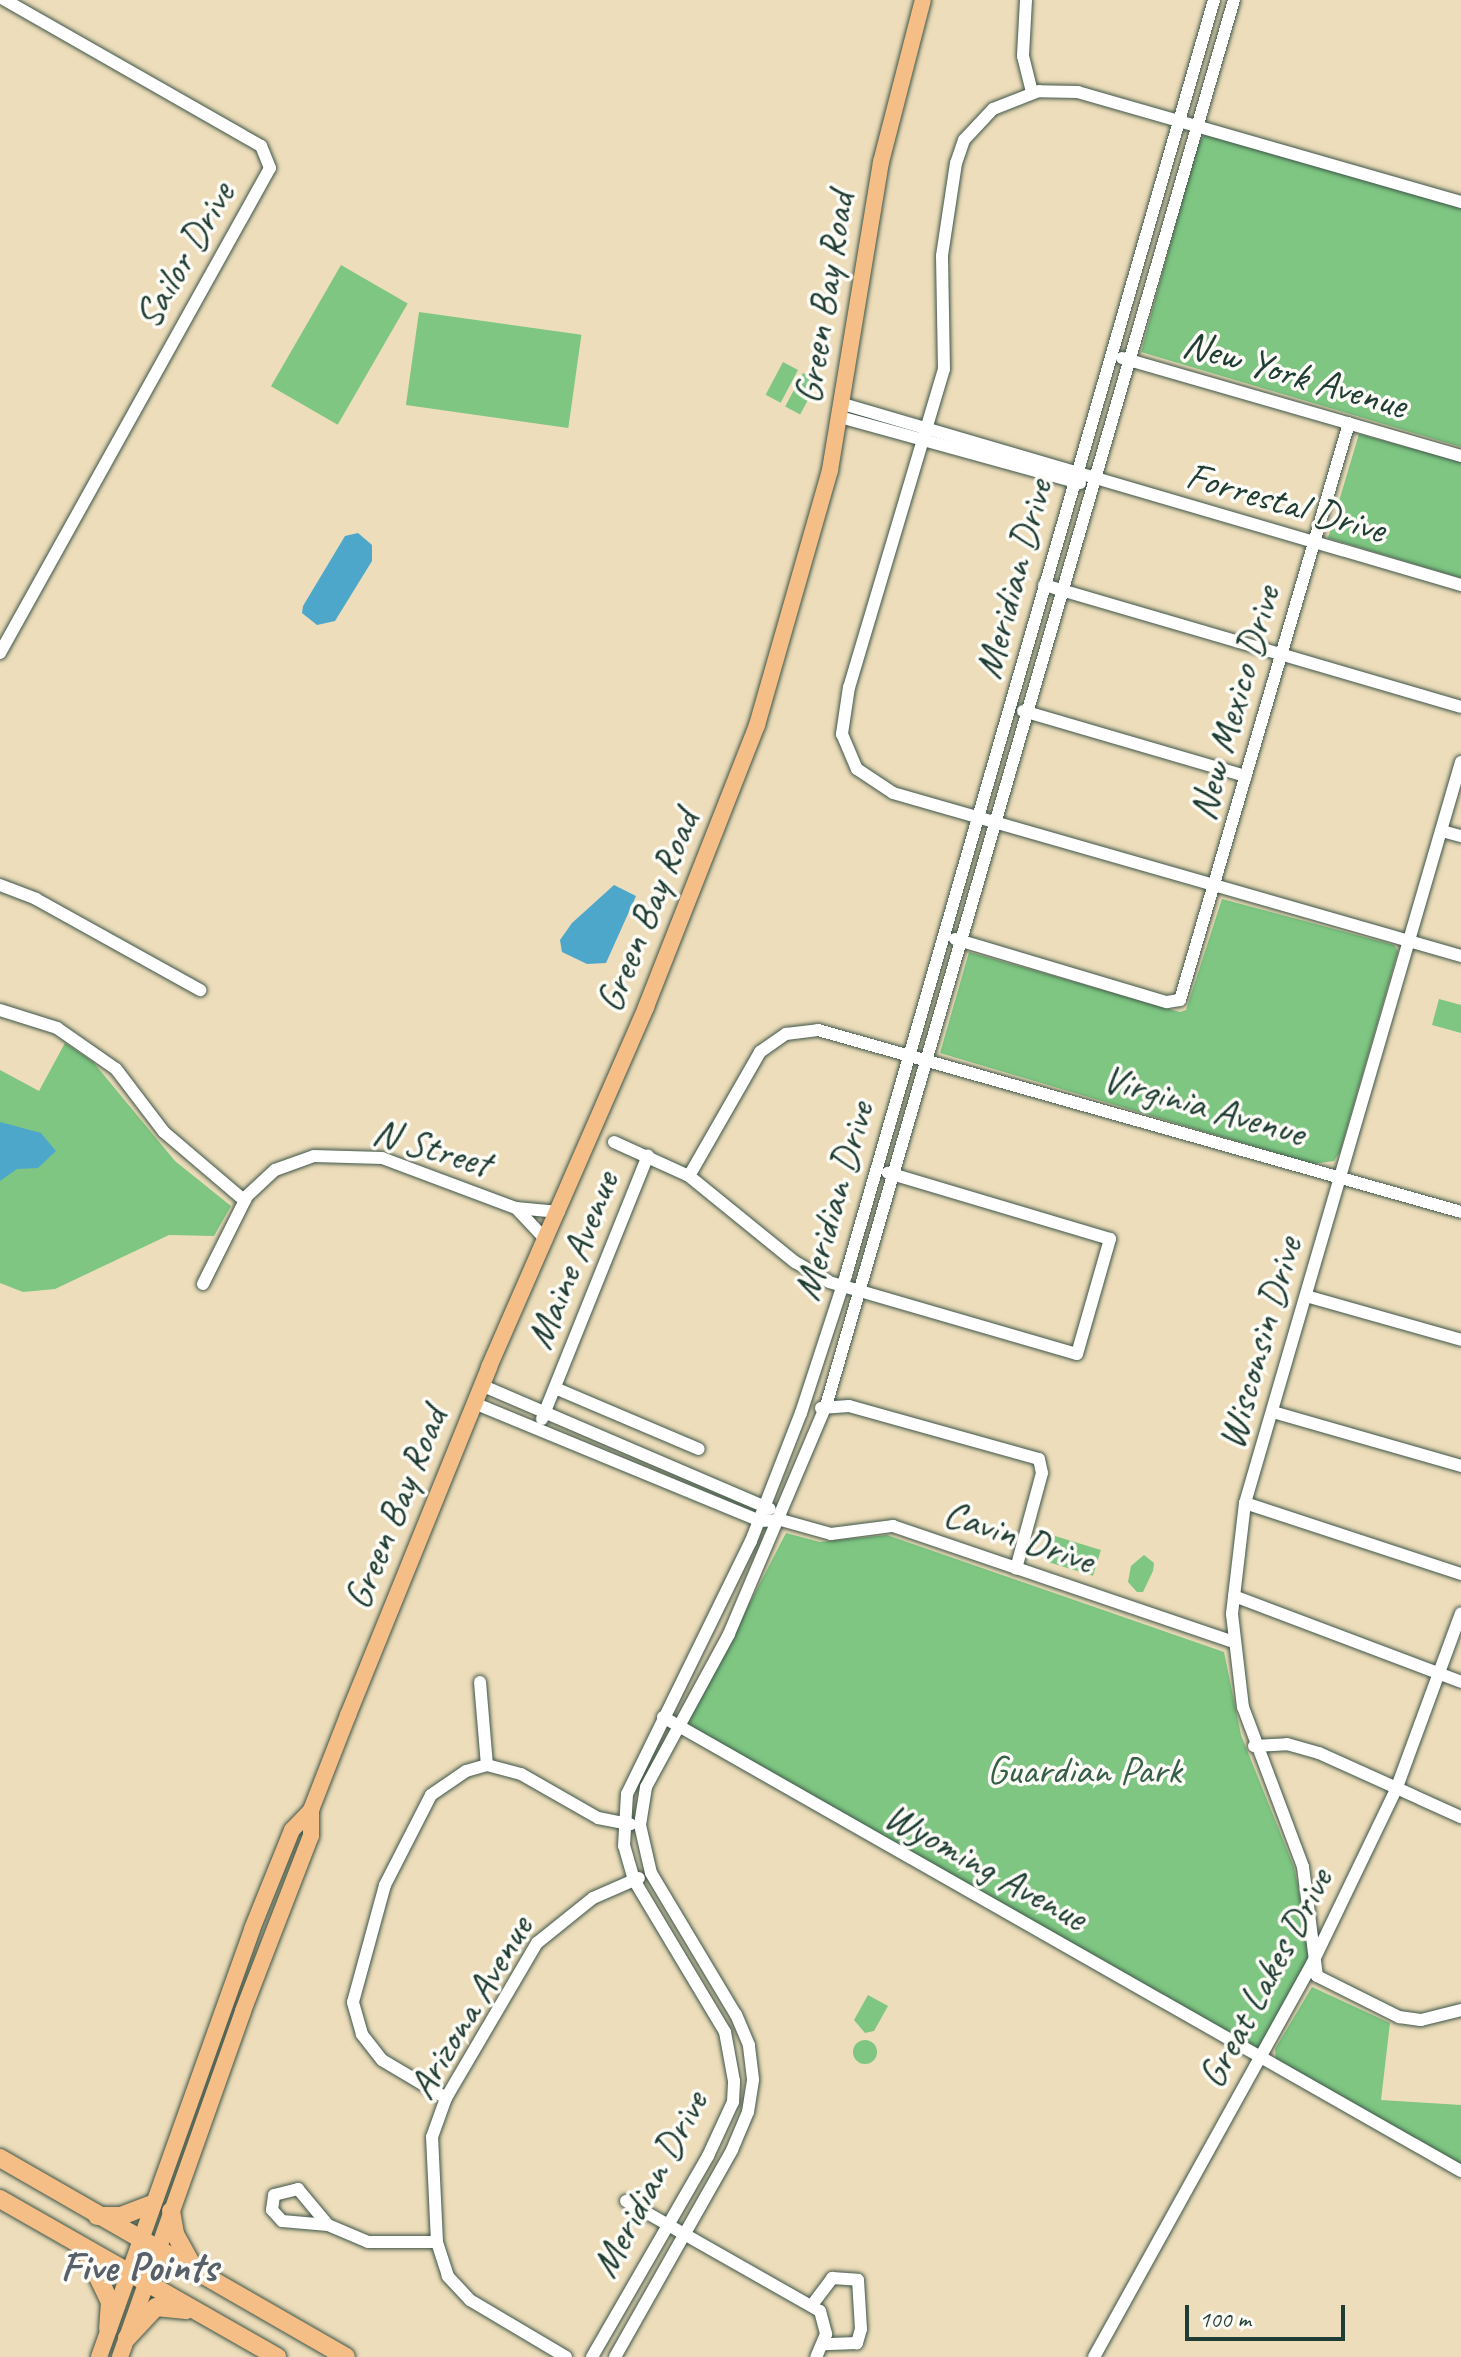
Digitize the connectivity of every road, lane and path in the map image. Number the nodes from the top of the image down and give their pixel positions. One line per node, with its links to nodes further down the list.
1 (5, 0): 24 (street, Sailor Drive)
2 (923, 0): 12 (main road, Green Bay Road)
3 (1026, 0): 6 (street)
4 (1214, 0): 7 (street, Meridian Drive)
5 (1234, 0): 8 (street, Meridian Drive)
6 (1032, 93): 7 (street); 14 (street)
7 (1179, 119): 8 (street); 10 (street, Meridian Drive)
8 (1198, 124): 9 (street); 11 (street, Meridian Drive)
9 (1461, 202)
10 (1111, 355): 11 (street, New York Avenue); 17 (street, Meridian Drive)
11 (1129, 359): 13 (street, New York Avenue); 18 (street, Meridian Drive)
12 (841, 410): 14 (street, Forrestal Drive); 15 (street, Forrestal Drive); 53 (main road, Green Bay Road)
13 (1349, 423): 16 (street, New York Avenue); 20 (street, New Mexico Drive)
14 (927, 426): 15 (street); 17 (street, Forrestal Drive)
15 (923, 441): 19 (street, Forrestal Drive); 31 (street)
16 (1461, 456)
17 (1076, 469): 18 (street, Forrestal Drive); 19 (street, Meridian Drive)
18 (1095, 480): 19 (street, Forrestal Drive); 20 (street, Forrestal Drive); 23 (street, Meridian Drive)
19 (1072, 484): 21 (street, Meridian Drive)
20 (1315, 544): 22 (street, Forrestal Drive); 25 (street, New Mexico Drive)
21 (1044, 585): 23 (street); 26 (street, Meridian Drive)
22 (1461, 585)
23 (1063, 591): 25 (street); 28 (street, Meridian Drive)
24 (0, 653)
25 (1282, 654): 27 (street); 30 (street, New Mexico Drive)
26 (1011, 707): 28 (street); 31 (street, Meridian Drive)
27 (1461, 707)
28 (1028, 712): 30 (street); 32 (street, Meridian Drive)
29 (1461, 762): 33 (street)
30 (1246, 776): 36 (street, New Mexico Drive)
31 (977, 819): 32 (street); 37 (street, Meridian Drive)
32 (995, 825): 36 (street); 38 (street, Meridian Drive)
33 (1442, 831): 34 (street); 39 (street)
34 (1461, 836)
35 (0, 885): 41 (street)
36 (1214, 886): 38 (street, New Mexico Drive); 39 (street)
37 (944, 936): 38 (street); 43 (street, Meridian Drive)
38 (962, 941): 44 (street, Meridian Drive)
39 (1410, 941): 40 (street); 50 (street, Wisconsin Drive)
40 (1461, 956)
41 (200, 990)
42 (0, 1010): 51 (street)
43 (909, 1055): 44 (street, Virginia Avenue); 47 (street, Meridian Drive); 49 (street, Virginia Avenue)
44 (929, 1060): 48 (street, Meridian Drive); 50 (street, Virginia Avenue)
45 (614, 1142): 46 (street)
46 (648, 1155): 49 (street); 62 (street, Maine Avenue)
47 (877, 1170): 48 (street); 57 (street, Meridian Drive)
48 (895, 1175): 58 (street, Meridian Drive); 58 (street)
49 (689, 1176): 57 (street)
50 (1340, 1177): 54 (street, Virginia Avenue); 59 (street, Wisconsin Drive)
51 (245, 1201): 52 (street, N Street); 56 (street, N Street)
52 (516, 1208): 53 (street, N Street); 55 (street, N Street)
53 (559, 1212): 55 (main road, Green Bay Road)
54 (1461, 1212)
55 (546, 1240): 61 (main road, Green Bay Road)
56 (203, 1284)
57 (843, 1287): 58 (street); 67 (street, Meridian Drive)
58 (860, 1292): 64 (street, Meridian Drive)
59 (1306, 1296): 60 (street); 66 (street, Wisconsin Drive)
60 (1461, 1340)
61 (481, 1385): 63 (main road, Green Bay Road); 65 (street)
62 (555, 1388): 65 (street, Maine Avenue); 69 (street, Maine Avenue)
63 (474, 1403): 68 (street, Cavin Drive); 88 (main road, Green Bay Road)
64 (826, 1406): 67 (street); 73 (street, Meridian Drive); 75 (street)
65 (545, 1411): 68 (street, Maine Avenue); 72 (street)
66 (1273, 1412): 70 (street); 71 (street, Wisconsin Drive)
67 (801, 1413): 72 (street, Meridian Drive)
68 (538, 1429): 74 (street, Cavin Drive)
69 (699, 1449)
70 (1461, 1466)
71 (1245, 1503): 76 (street); 77 (street, Wisconsin Drive)
72 (767, 1505): 73 (street); 74 (street, Meridian Drive)
73 (781, 1520): 74 (street, Cavin Drive); 75 (street, Cavin Drive); 84 (street, Meridian Drive)
74 (760, 1521): 83 (street, Meridian Drive)
75 (1016, 1569): 79 (street, Cavin Drive)
76 (1461, 1574)
77 (1234, 1596): 79 (street, Wisconsin Drive); 80 (street)
78 (1461, 1613): 80 (street, Great Lakes Drive)
79 (1234, 1642): 85 (street, Wisconsin Drive)
80 (1441, 1675): 82 (street); 87 (street, Great Lakes Drive)
81 (480, 1682): 86 (street)
82 (1461, 1682)
83 (663, 1717): 84 (street, Wyoming Avenue); 90 (street, Meridian Drive)
84 (680, 1727): 91 (street, Meridian Drive); 96 (street, Wyoming Avenue)
85 (1254, 1746): 87 (street); 94 (street, Wisconsin Drive)
86 (487, 1765): 90 (street); 97 (street)
87 (1397, 1787): 89 (street); 94 (street, Great Lakes Drive)
88 (311, 1810): 102 (main road, Green Bay Road); 103 (main road, Green Bay Road)
89 (1461, 1817)
90 (623, 1824): 91 (street); 93 (street, Meridian Drive)
91 (640, 1825): 92 (street, Meridian Drive)
92 (651, 1873): 93 (street, Arizona Avenue); 107 (street, Meridian Drive)
93 (634, 1880): 97 (street, Arizona Avenue); 105 (street, Meridian Drive)
94 (1312, 1964): 95 (street); 96 (street, Great Lakes Drive)
95 (1461, 2010)
96 (1263, 2058): 99 (street, Wyoming Avenue); 128 (street, Great Lakes Drive)
97 (446, 2098): 109 (street, Arizona Avenue)
98 (0, 2158): 104 (highway)
99 (1461, 2171)
100 (0, 2199): 110 (highway)
101 (626, 2201): 105 (street)
102 (152, 2204): 104 (highway); 108 (main road, Green Bay Road)
103 (171, 2211): 111 (main road, Green Bay Road); 112 (highway)
104 (94, 2215): 108 (highway)
105 (667, 2224): 107 (street); 125 (street, Meridian Drive)
106 (328, 2225): 109 (street)
107 (684, 2234): 115 (street); 126 (street, Meridian Drive)
108 (139, 2241): 111 (highway); 113 (main road, Green Bay Road)
109 (437, 2242): 124 (street, Arizona Avenue)
110 (83, 2247): 113 (highway); 117 (highway)
111 (157, 2251): 112 (highway); 114 (main road, Green Bay Road)
112 (196, 2272): 123 (highway)
113 (128, 2273): 114 (highway); 117 (main road, Green Bay Road)
114 (146, 2283): 116 (highway); 118 (main road, Green Bay Road)
115 (812, 2305): 119 (street); 119 (street)
116 (202, 2315): 118 (highway); 122 (highway)
117 (108, 2329): 120 (main road, Green Bay Road)
118 (127, 2338): 121 (main road, Green Bay Road)
119 (823, 2344): 127 (street)
120 (99, 2357)
121 (120, 2357)
122 (277, 2357)
123 (346, 2357)
124 (566, 2357)
125 (592, 2357)
126 (615, 2357)
127 (816, 2357)
128 (1094, 2357)

